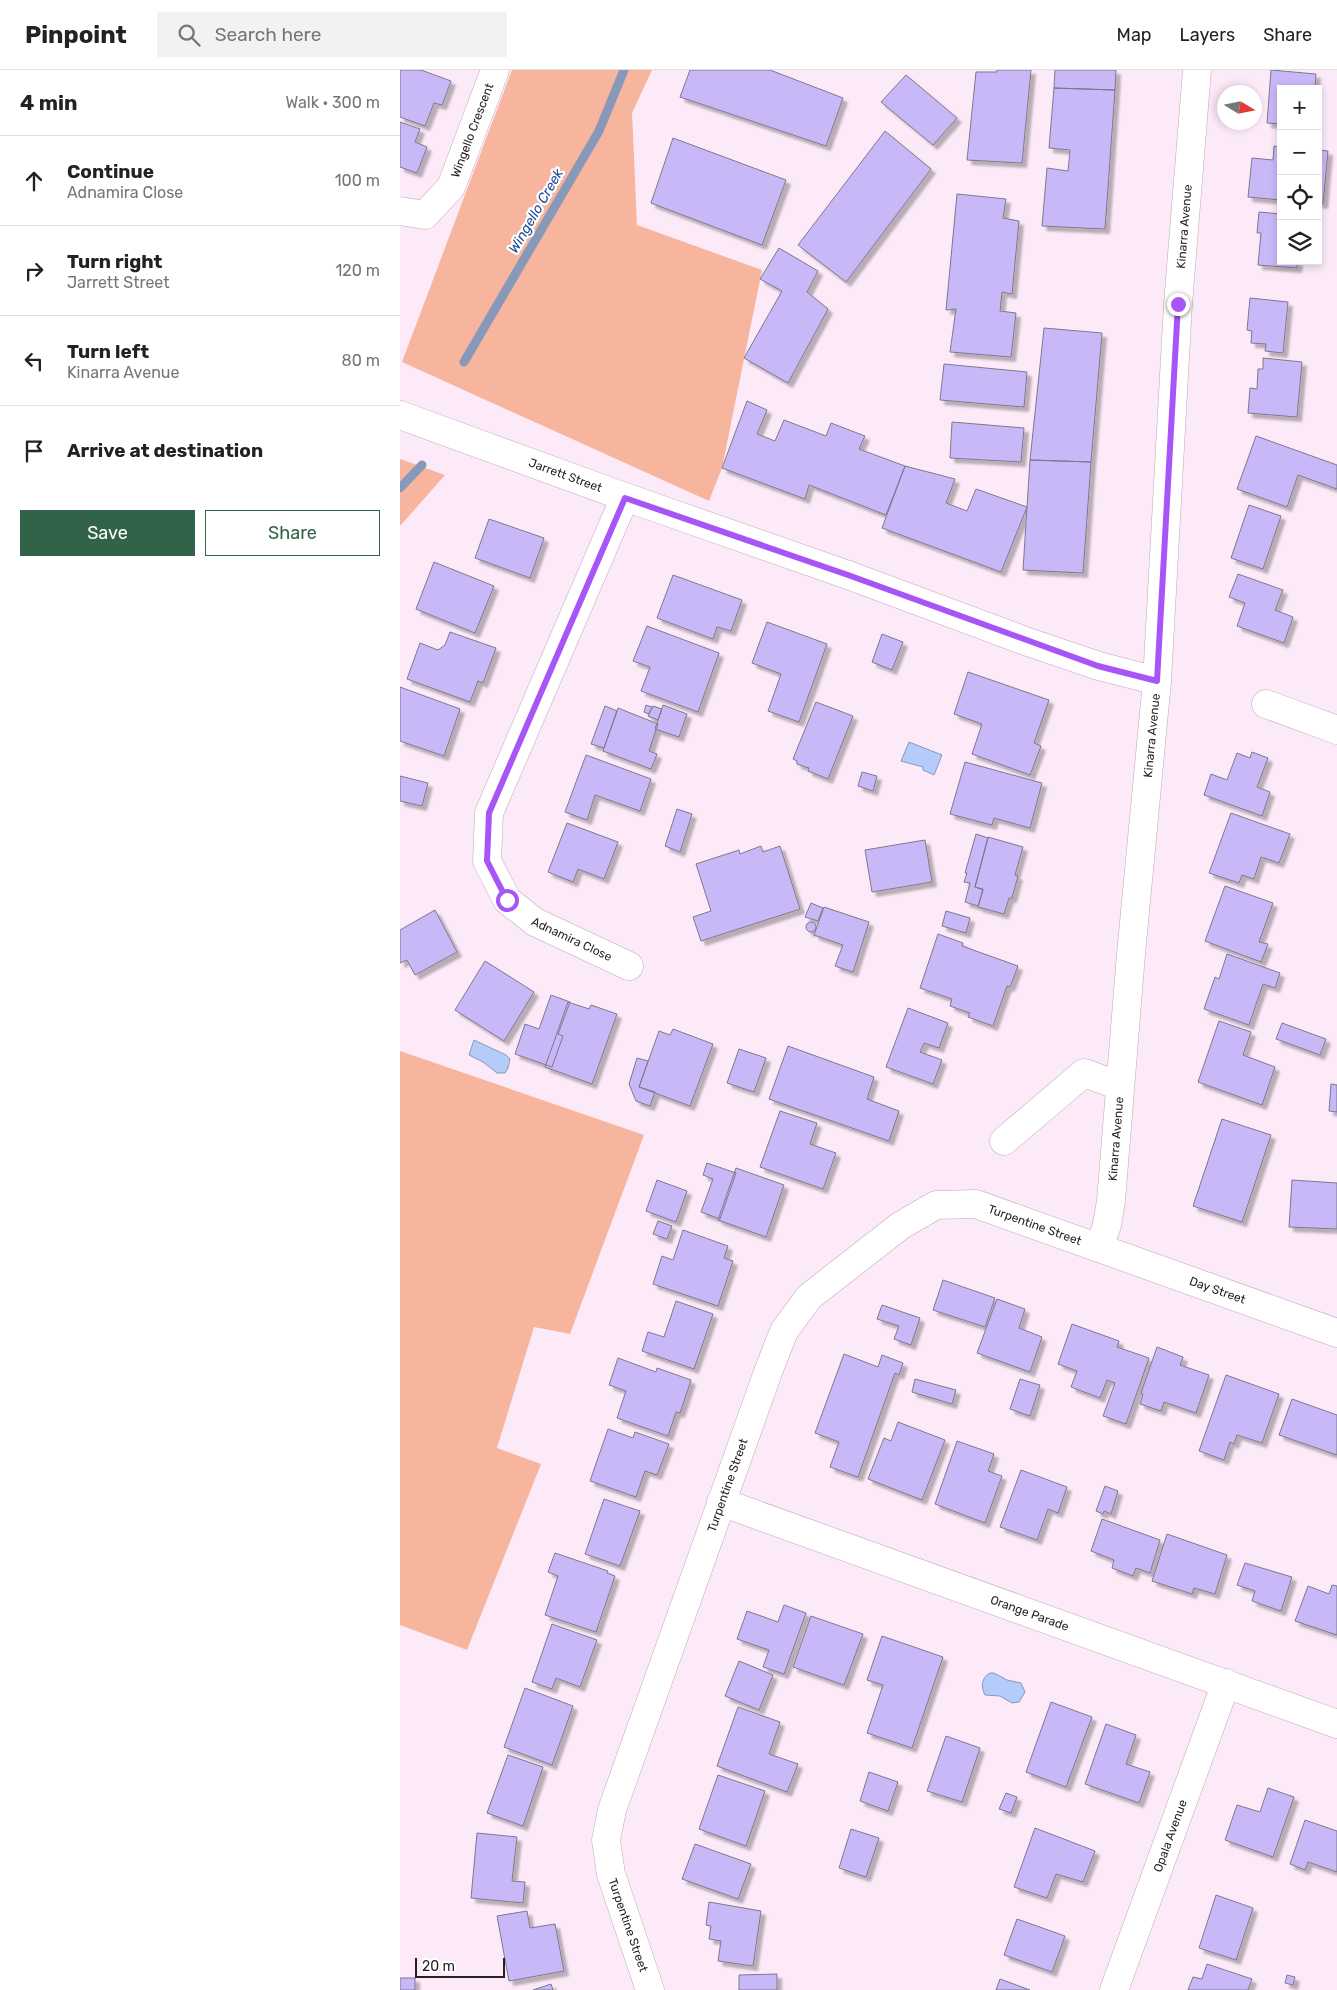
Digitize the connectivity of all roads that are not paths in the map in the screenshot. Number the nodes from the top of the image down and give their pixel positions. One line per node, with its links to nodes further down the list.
1 (495, 70): 3 (street, Wingello Crescent)
2 (1197, 70): 6 (street, Kinarra Avenue)
3 (400, 211)
4 (400, 415): 5 (street, Jarrett Street)
5 (625, 498): 6 (street, Jarrett Street); 9 (street, Adnamira Close)
6 (1157, 681): 10 (street, Kinarra Avenue)
7 (1266, 704): 8 (street)
8 (1337, 730)
9 (629, 966)
10 (1120, 1086): 11 (street); 12 (street, Kinarra Avenue)
11 (1004, 1141)
12 (1099, 1248): 13 (street, Day Street); 14 (street, Turpentine Street)
13 (1337, 1333)
14 (721, 1502): 15 (street, Orange Parade); 17 (street, Turpentine Street)
15 (1226, 1684): 16 (street, Orange Parade); 18 (street, Opala Avenue)
16 (1337, 1724)
17 (650, 1990)
18 (1114, 1990)

